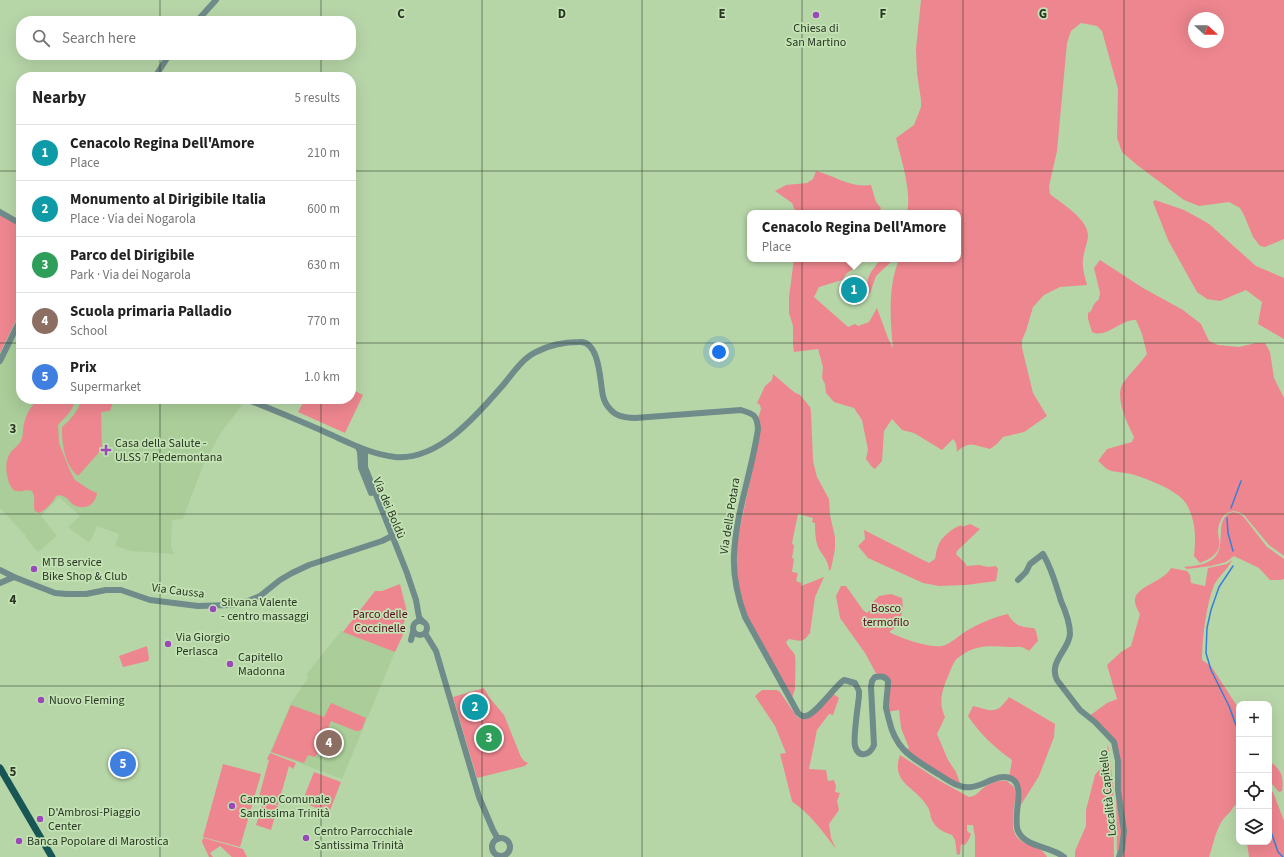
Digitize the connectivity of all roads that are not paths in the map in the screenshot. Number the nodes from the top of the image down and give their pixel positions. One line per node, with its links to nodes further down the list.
1 (216, 0): 2 (street)
2 (202, 16)
3 (166, 60): 4 (street)
4 (158, 72)
5 (0, 212): 6 (street)
6 (16, 221)
7 (16, 328): 8 (street)
8 (0, 361)
9 (258, 404): 10 (street, Via della Potara)
10 (364, 452): 11 (street, Via dei Boldù); 23 (street, Via della Potara)
11 (390, 537): 13 (street, Via Caussa); 16 (street, Via dei Boldù)
12 (0, 570): 13 (street, Via Caussa)
13 (14, 577): 15 (street)
14 (1018, 580): 24 (street, Località Capitello)
15 (0, 583)
16 (418, 608): 17 (street, Via dei Boldù); 18 (street)
17 (424, 622): 18 (street, Via dei Boldù); 18 (street)
18 (418, 632): 20 (street)
19 (0, 768): 22 (main road)
20 (498, 839): 21 (street); 21 (street)
21 (493, 855)
22 (52, 857)
23 (1064, 857)
24 (1120, 857)

